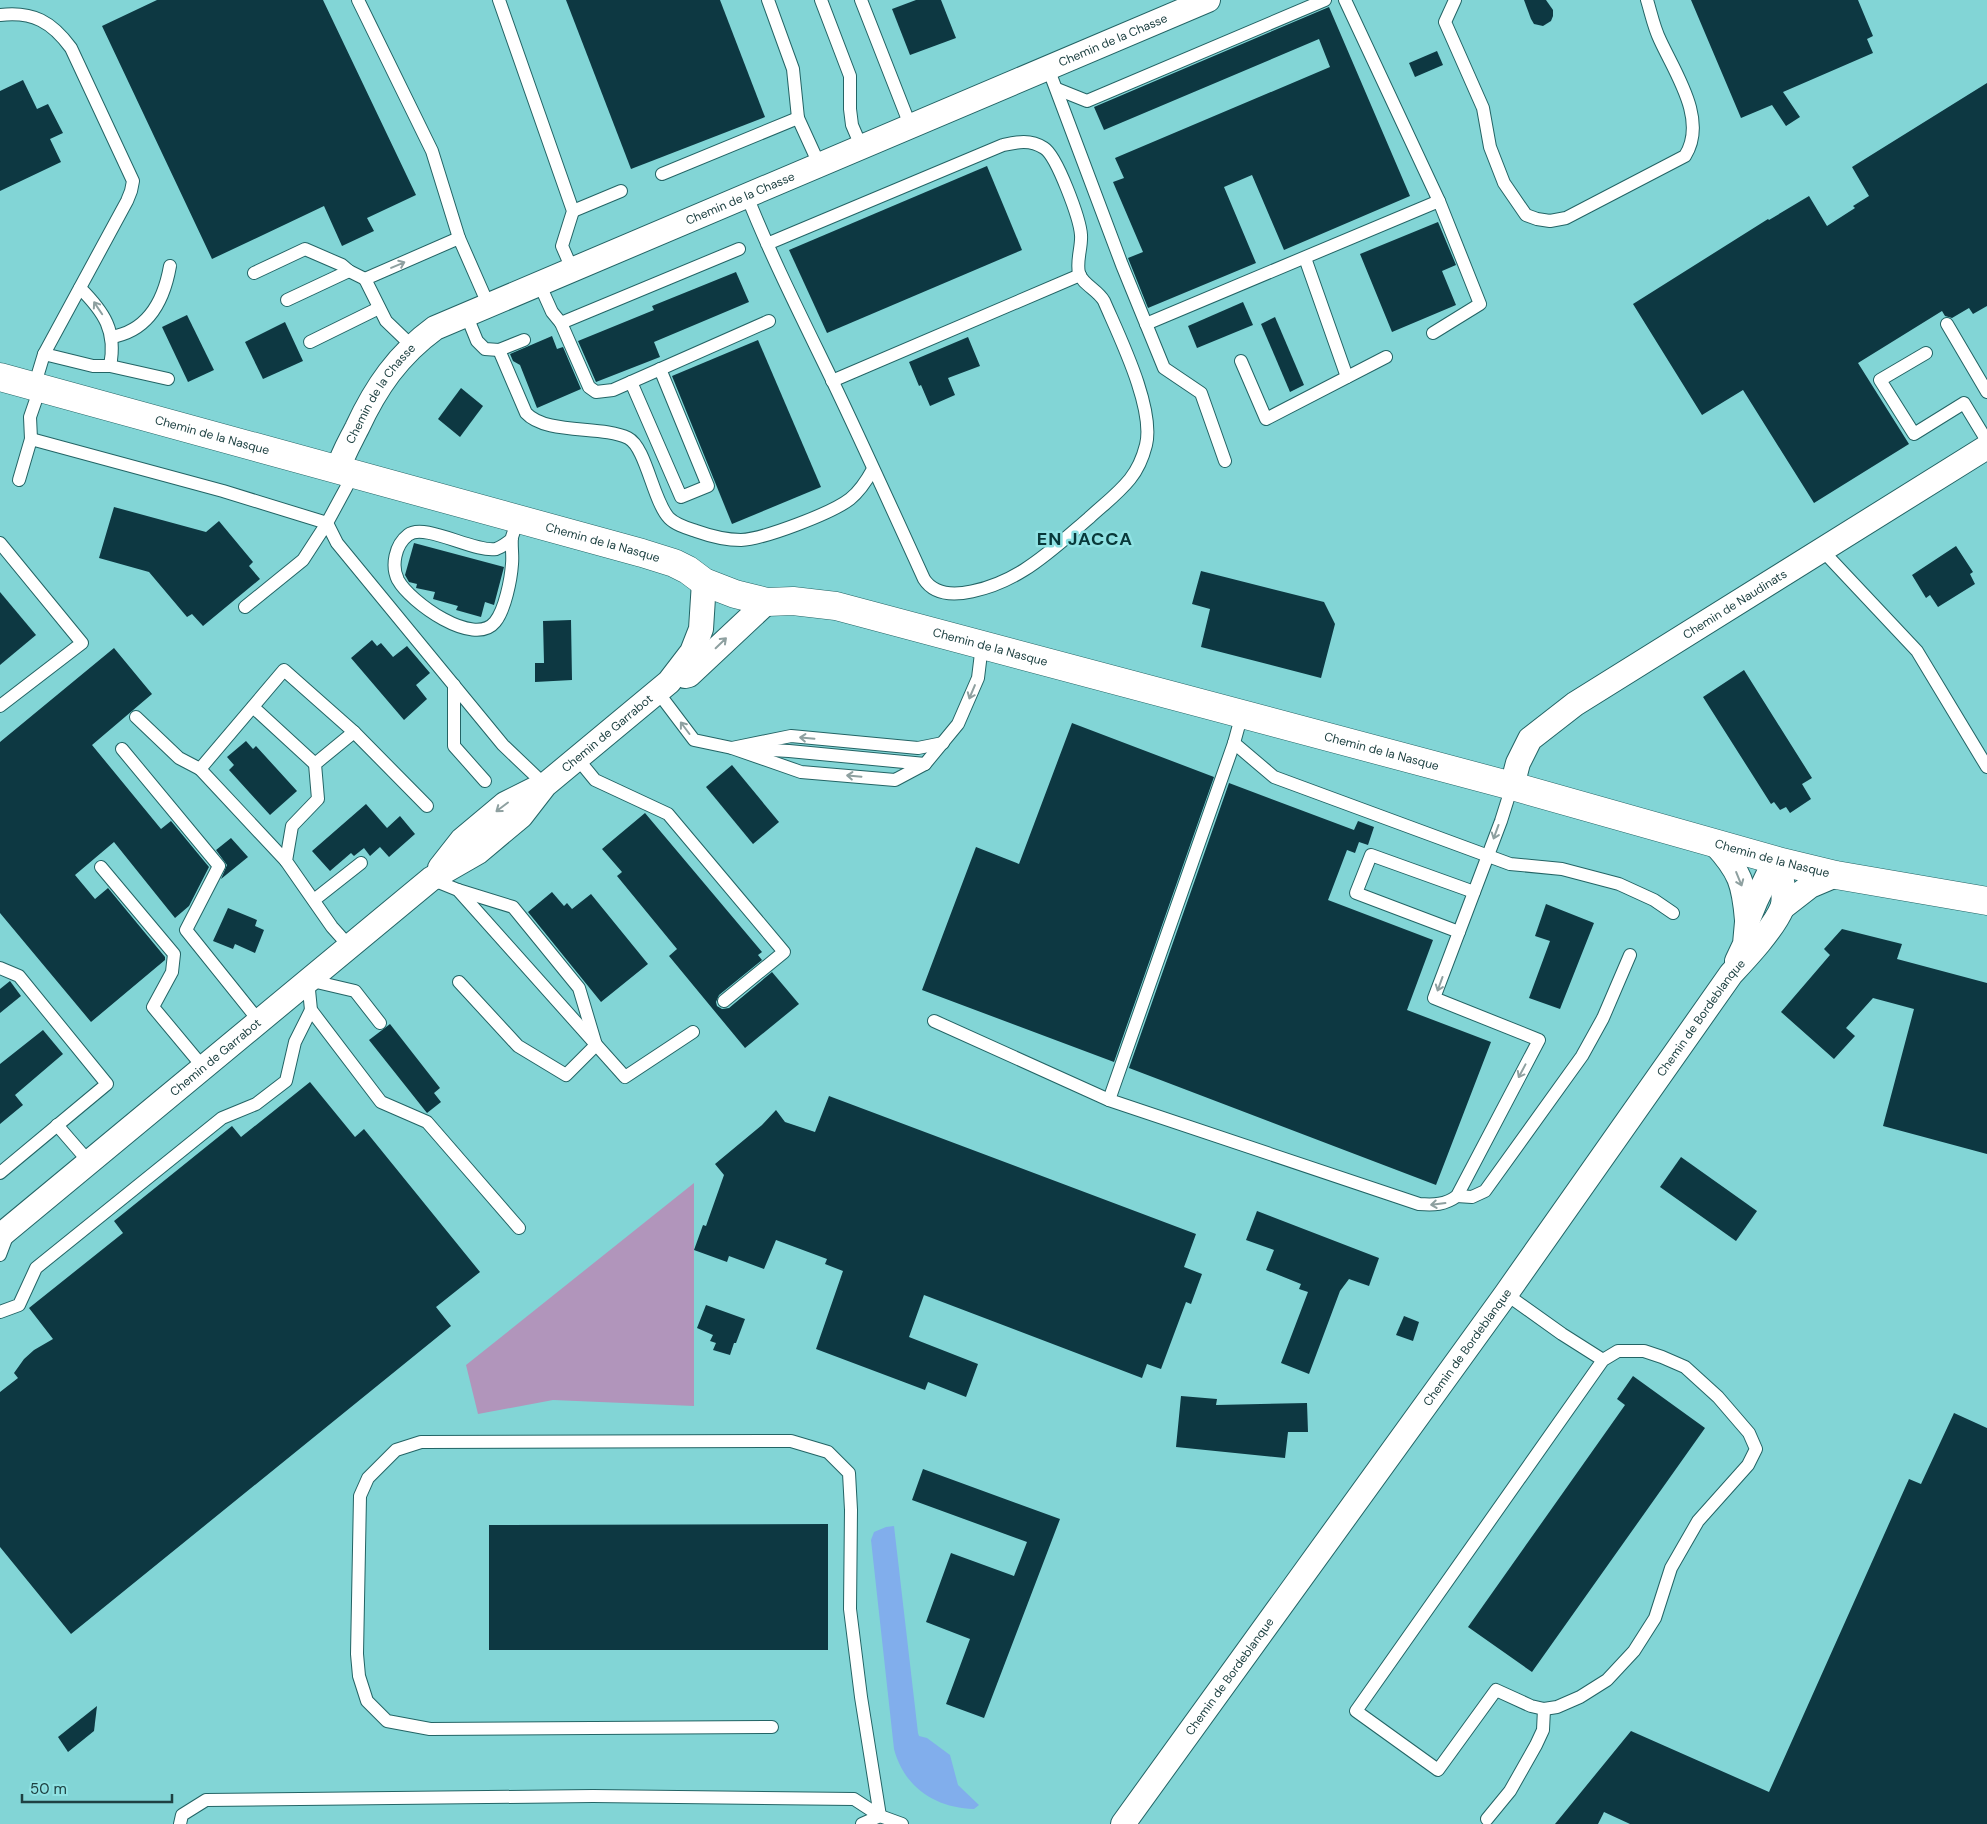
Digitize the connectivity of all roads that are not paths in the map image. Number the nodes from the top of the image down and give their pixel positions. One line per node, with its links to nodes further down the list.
1 (358, 0): 22 (lane)
2 (499, 0): 21 (lane)
3 (768, 0): 13 (lane)
4 (821, 0): 15 (lane)
5 (862, 0): 14 (lane)
6 (1208, 0): 12 (street, Chemin de la Chasse)
7 (1325, 0): 12 (lane)
8 (1345, 0): 20 (lane)
9 (1455, 0): 10 (lane)
10 (1647, 0)
11 (0, 15): 33 (lane)
12 (1053, 78): 14 (street, Chemin de la Chasse); 40 (lane)
13 (798, 118): 16 (lane); 17 (lane)
14 (910, 125): 15 (street, Chemin de la Chasse)
15 (861, 146): 16 (street, Chemin de la Chasse)
16 (819, 164): 19 (street, Chemin de la Chasse)
17 (662, 174)
18 (621, 191): 21 (lane)
19 (747, 196): 23 (lane); 27 (street, Chemin de la Chasse)
20 (1439, 201): 25 (lane); 42 (lane)
21 (573, 211): 27 (lane)
22 (459, 238): 31 (lane, one-way to 22); 35 (lane)
23 (767, 244): 30 (lane); 57 (lane)
24 (739, 249): 39 (lane)
25 (1305, 258): 40 (lane); 55 (lane)
26 (170, 266): 43 (lane)
27 (572, 269): 32 (street, Chemin de la Chasse)
28 (349, 271): 29 (lane); 31 (lane); 34 (lane)
29 (254, 273)
30 (1080, 275): 57 (lane); 65 (lane)
31 (365, 278): 36 (lane)
32 (539, 283): 35 (street, Chemin de la Chasse); 39 (lane)
33 (80, 288): 43 (lane, one-way to 33); 49 (lane)
34 (287, 300)
35 (488, 304): 37 (street, Chemin de la Chasse)
36 (379, 308): 45 (lane); 46 (lane)
37 (466, 314): 46 (street, Chemin de la Chasse); 47 (lane)
38 (769, 321): 53 (lane)
39 (561, 323): 58 (lane)
40 (1146, 324): 64 (lane)
41 (1947, 324): 60 (lane)
42 (1433, 333)
43 (111, 337): 52 (lane)
44 (524, 340): 47 (lane)
45 (310, 342)
46 (412, 346): 66 (street, Chemin de la Chasse)
47 (499, 350): 65 (lane)
48 (1926, 353): 62 (lane)
49 (44, 354): 52 (lane); 59 (lane)
50 (1386, 357): 55 (lane)
51 (1241, 360): 55 (lane)
52 (110, 366): 56 (lane)
53 (660, 369): 58 (lane); 58 (lane)
54 (0, 377): 59 (street, Chemin de la Nasque)
55 (1347, 377)
56 (168, 379)
57 (832, 381): 65 (lane)
58 (631, 382)
59 (37, 388): 61 (lane); 66 (street, Chemin de la Nasque)
60 (1987, 392)
61 (31, 440): 67 (lane); 68 (lane)
62 (1987, 441)
63 (1987, 447): 71 (street, Chemin de Naudinats)
64 (1225, 461)
65 (873, 469)
66 (346, 473): 68 (lane); 69 (street, Chemin de la Nasque)
67 (19, 480)
68 (326, 523): 74 (lane); 76 (lane)
69 (515, 529): 69 (lane); 72 (street, Chemin de la Nasque)
70 (0, 543): 78 (lane)
71 (1822, 550): 90 (lane); 94 (street, Chemin de Naudinats)
72 (704, 582): 73 (street, Chemin de la Nasque); 77 (street, Chemin de Garrabot)
73 (767, 602): 75 (street, Chemin de la Nasque); 77 (street, Chemin de Garrabot, one-way to 73)
74 (245, 607)
75 (982, 645): 80 (street, Chemin de la Nasque); 84 (lane, one-way to 84)
76 (454, 685): 92 (lane); 93 (lane)
77 (663, 686): 85 (lane, one-way to 77); 87 (street, Chemin de Garrabot)
78 (0, 706)
79 (253, 707): 82 (lane); 88 (lane); 91 (lane)
80 (1242, 714): 83 (lane); 94 (street, Chemin de la Nasque)
81 (136, 717): 91 (lane)
82 (354, 732): 88 (lane); 95 (lane)
83 (1234, 742): 97 (lane); 126 (lane)
84 (942, 743): 85 (lane, one-way to 85); 89 (lane)
85 (732, 748): 89 (lane); 89 (lane, one-way to 85)
86 (122, 749): 120 (lane)
87 (577, 758): 93 (street, Chemin de Garrabot); 118 (lane)
88 (315, 764): 98 (lane)
89 (925, 764)
90 (1987, 767)
91 (200, 769): 98 (lane)
92 (485, 781)
93 (545, 784): 103 (street, Chemin de Garrabot)
94 (1512, 786): 96 (street, Chemin de la Nasque); 97 (lane, one-way to 97)
95 (426, 806)
96 (1715, 844): 99 (street, Chemin de la Nasque); 110 (street, one-way to 110)
97 (1488, 856): 105 (lane); 109 (lane)
98 (286, 861): 106 (lane)
99 (1778, 861): 102 (street, Chemin de la Nasque); 108 (street); 110 (street)
100 (361, 863): 106 (lane)
101 (102, 867): 125 (lane)
102 (1836, 875): 107 (street, Chemin de la Nasque); 108 (street, Chemin de Bordeblanque)
103 (431, 879): 104 (lane); 112 (street, Chemin de Garrabot)
104 (458, 890): 124 (lane); 124 (lane)
105 (1474, 892): 111 (lane); 111 (lane)
106 (314, 900): 112 (lane)
107 (1987, 901)
108 (1783, 907): 115 (street, Chemin de Bordeblanque)
109 (1673, 913)
110 (1747, 922): 115 (street)
111 (1459, 932): 130 (lane, one-way to 130)
112 (349, 946): 116 (street, Chemin de Garrabot)
113 (1630, 954): 130 (lane)
114 (0, 968): 127 (lane)
115 (1732, 974): 134 (street, Chemin de Bordeblanque)
116 (308, 980): 119 (lane); 120 (street, Chemin de Garrabot); 122 (lane)
117 (459, 982): 124 (lane)
118 (724, 1001)
119 (312, 1010): 131 (lane); 135 (lane)
120 (259, 1021): 125 (street, Chemin de Garrabot)
121 (934, 1021): 126 (lane)
122 (380, 1023)
123 (693, 1032): 124 (lane)
124 (596, 1045)
125 (203, 1067): 128 (street, Chemin de Garrabot)
126 (1109, 1100): 130 (lane, one-way to 126)
127 (57, 1125): 128 (lane); 129 (lane)
128 (88, 1162): 132 (street, Chemin de Garrabot)
129 (0, 1173)
130 (1457, 1196)
131 (519, 1228)
132 (5, 1231): 133 (lane)
133 (0, 1255)
134 (1506, 1294): 136 (lane); 144 (street, Chemin de Bordeblanque)
135 (0, 1312)
136 (1603, 1360): 137 (lane); 137 (lane)
137 (1544, 1709): 140 (lane)
138 (772, 1727): 139 (lane)
139 (880, 1816): 141 (lane); 142 (lane); 143 (lane)
140 (1487, 1819)
141 (180, 1824)
142 (862, 1824)
143 (902, 1824)
144 (1122, 1824)

